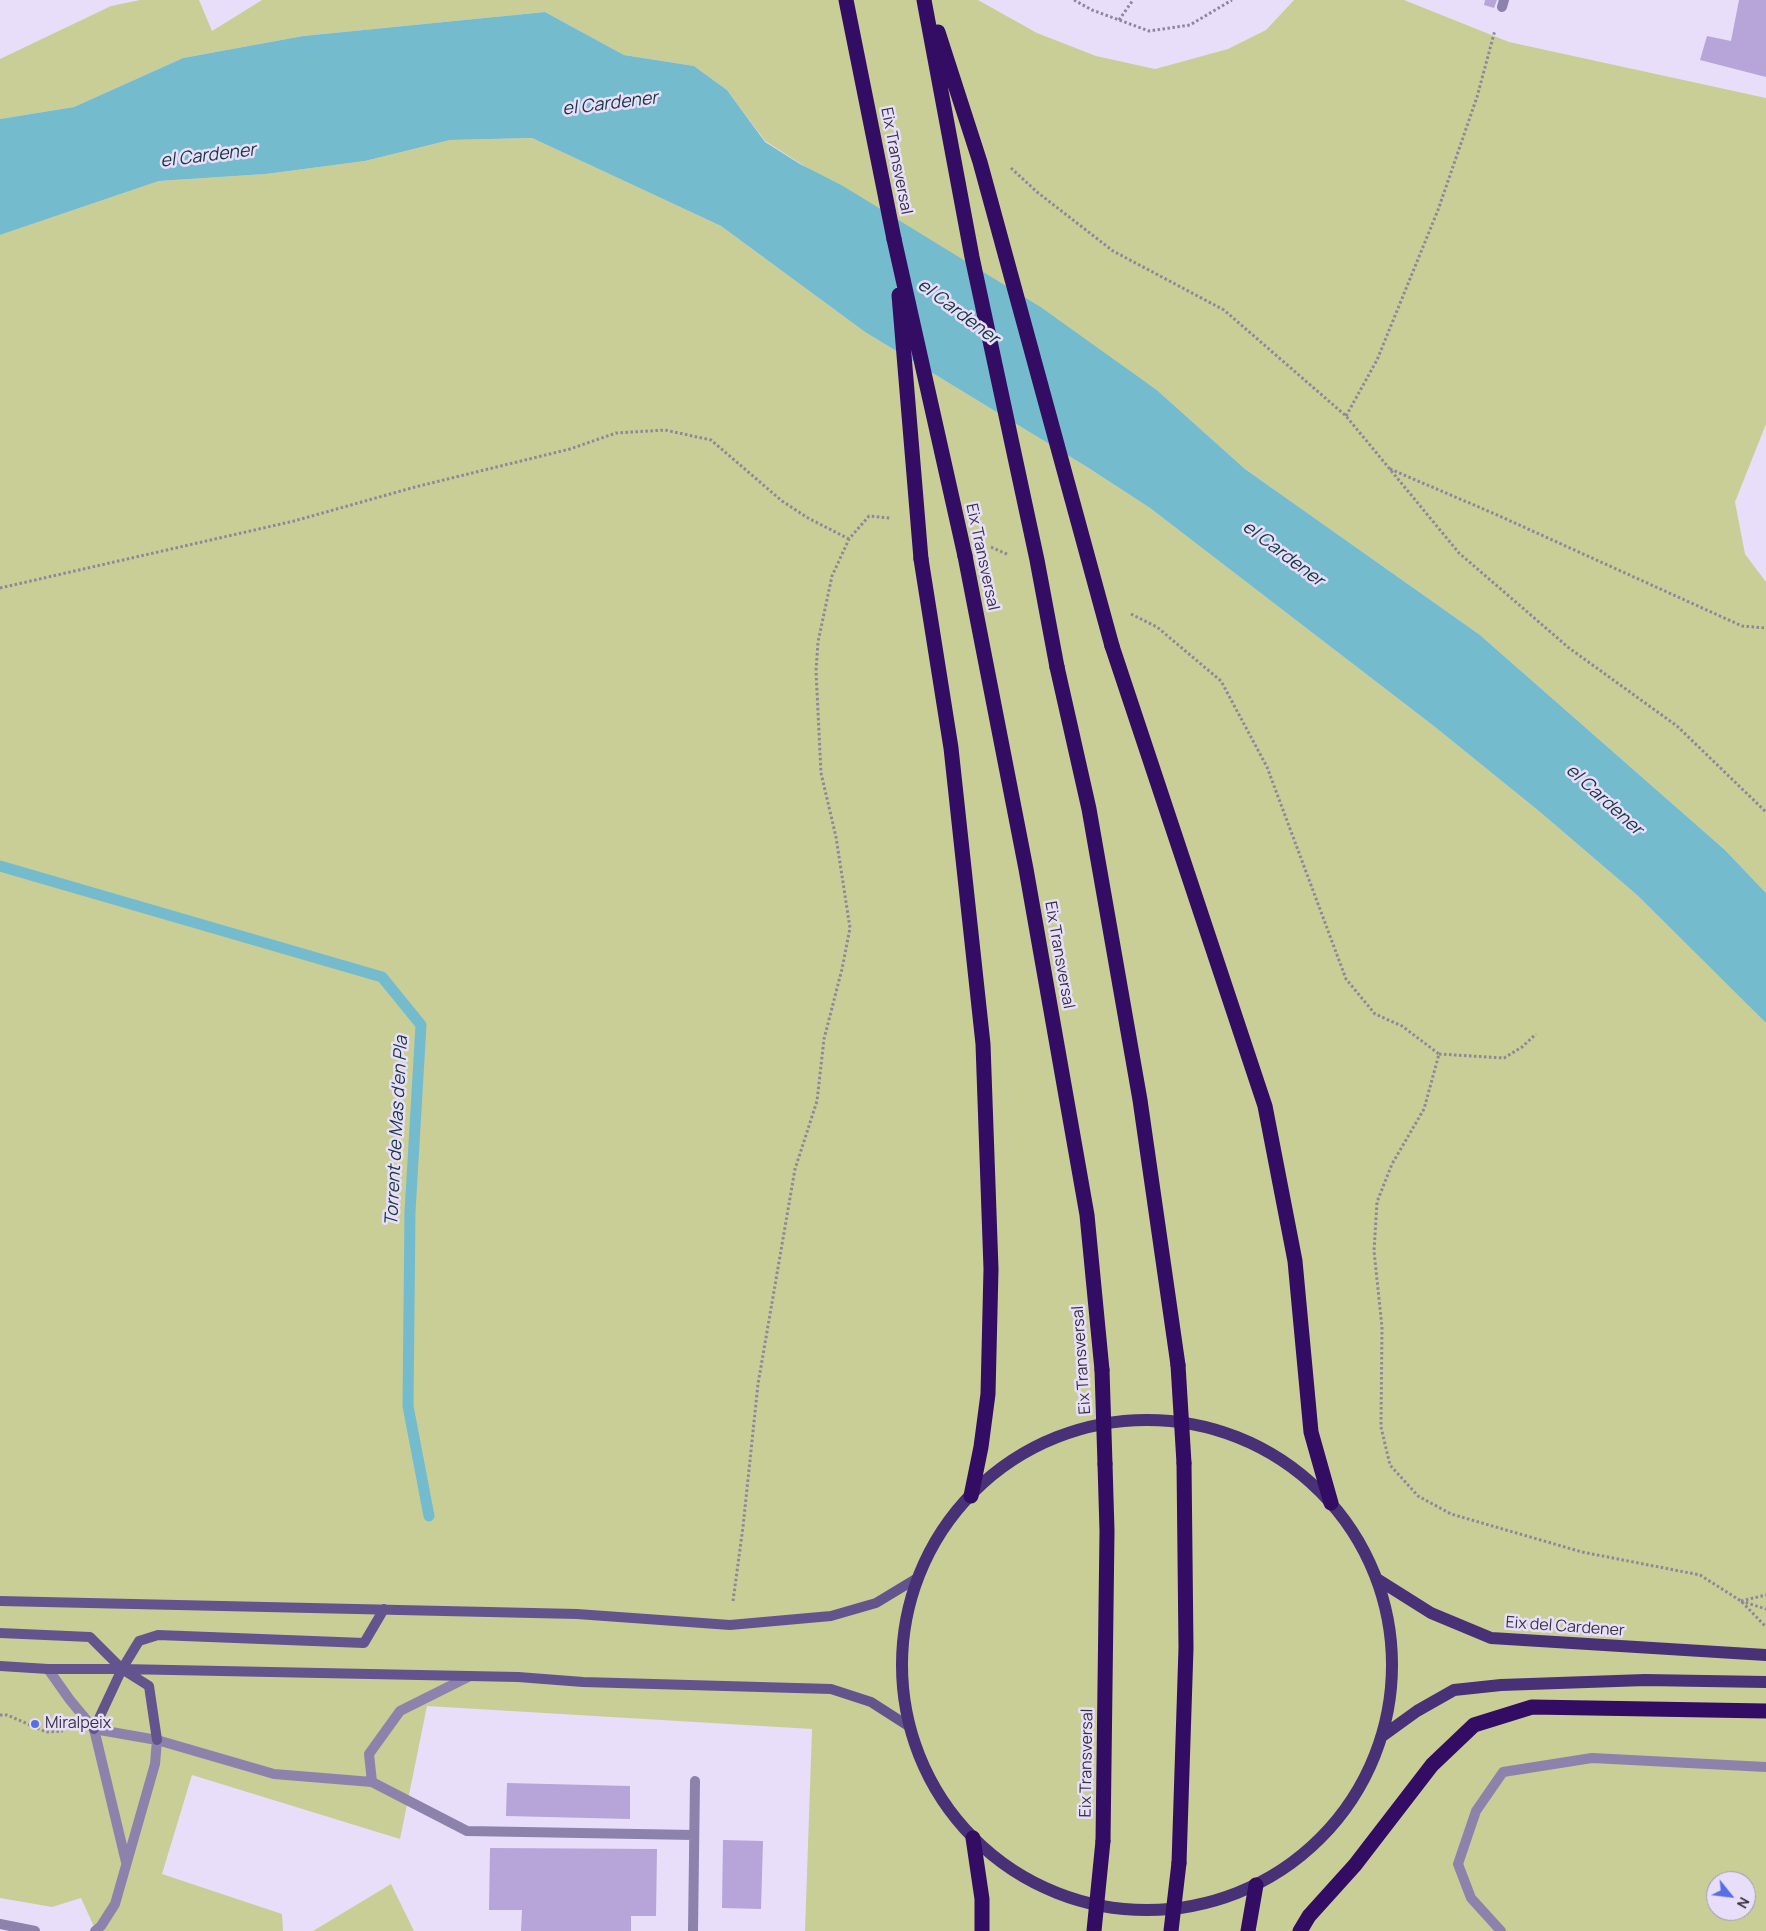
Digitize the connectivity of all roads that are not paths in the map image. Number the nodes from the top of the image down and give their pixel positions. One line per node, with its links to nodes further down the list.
1 (846, 0): 3 (highway, Eix Transversal)
2 (926, 0): 5 (highway, bridge); 35 (highway, bridge)
3 (894, 239): 4 (highway, bridge); 34 (highway, Eix Transversal, bridge)
4 (971, 1496): 5 (main road); 6 (main road)
5 (1332, 1503): 7 (main road)
6 (919, 1577): 9 (main road); 18 (main road)
7 (1377, 1579): 11 (main road, Eix del Cardener); 20 (main road)
8 (0, 1601): 9 (main road)
9 (384, 1609): 14 (main road)
10 (0, 1634): 14 (main road)
11 (1766, 1655)
12 (0, 1666): 13 (main road)
13 (48, 1669): 14 (main road); 19 (street)
14 (122, 1669): 15 (main road); 19 (main road); 21 (main road)
15 (468, 1677): 18 (main road); 23 (street)
16 (1766, 1682): 20 (main road)
17 (1766, 1711): 37 (highway)
18 (910, 1727): 26 (main road)
19 (94, 1729): 21 (street); 27 (street)
20 (1381, 1737): 28 (main road)
21 (157, 1740): 23 (street); 27 (street)
22 (1766, 1767): 38 (street)
23 (372, 1782): 25 (street)
24 (696, 1782): 25 (street)
25 (694, 1835): 32 (street)
26 (973, 1838): 28 (main road); 33 (highway)
27 (126, 1862): 31 (street)
28 (1256, 1885): 36 (highway)
29 (0, 1924): 30 (street)
30 (36, 1931)
31 (95, 1931)
32 (693, 1931)
33 (982, 1931)
34 (1094, 1931)
35 (1171, 1931)
36 (1248, 1931)
37 (1300, 1931)
38 (1501, 1931)

